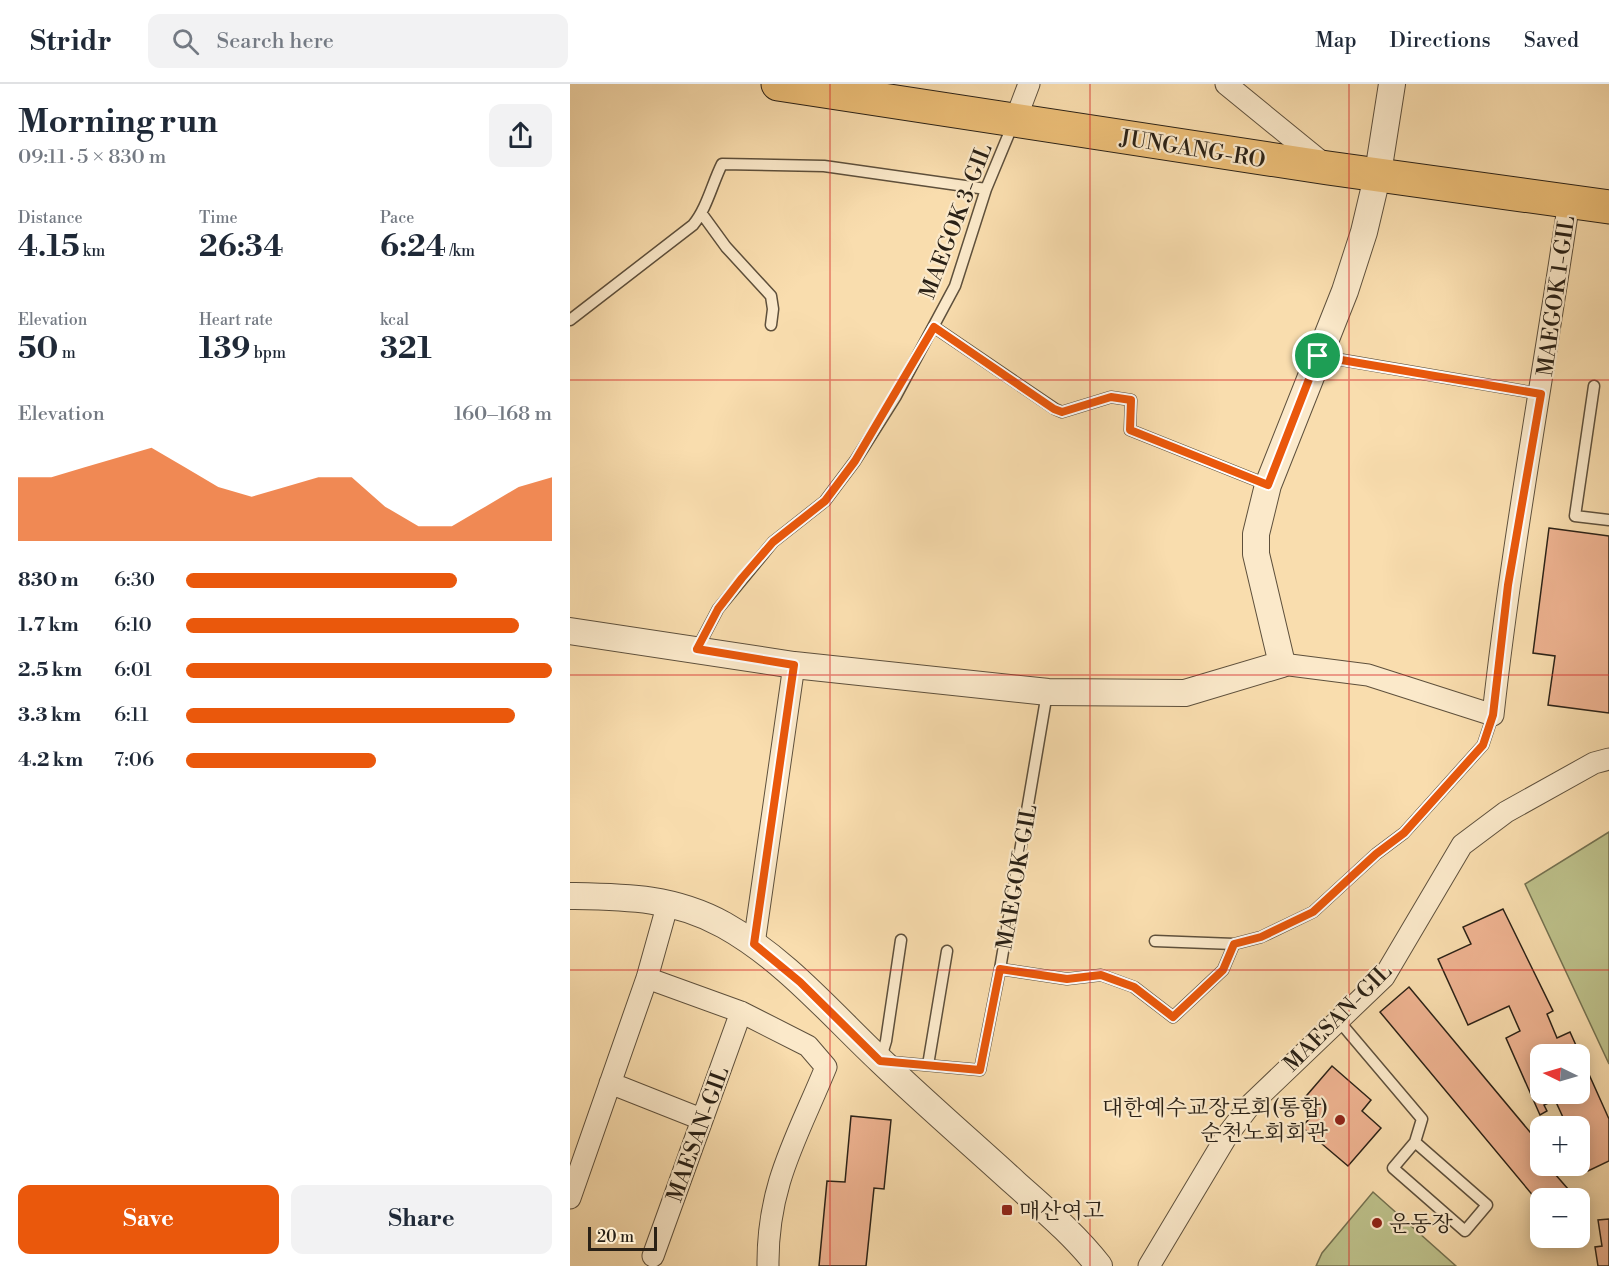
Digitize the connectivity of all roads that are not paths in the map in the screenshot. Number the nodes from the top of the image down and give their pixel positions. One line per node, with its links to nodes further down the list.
1 (778, 84): 5 (main road, JUNGANG-RO)
2 (1029, 84): 5 (street)
3 (1226, 84): 6 (street)
4 (1392, 84): 7 (street)
5 (1015, 121): 6 (main road, JUNGANG-RO); 8 (lane, MAEGOK 3-GIL)
6 (1328, 168): 7 (main road, JUNGANG-RO)
7 (1378, 173): 9 (main road, JUNGANG-RO); 15 (street)
8 (986, 189): 11 (lane); 14 (lane, MAEGOK 3-GIL)
9 (1569, 201): 10 (main road, JUNGANG-RO); 17 (street, MAEGOK 1-GIL)
10 (1609, 207)
11 (702, 214): 12 (lane); 13 (lane)
12 (570, 320)
13 (771, 325)
14 (934, 327): 18 (lane); 21 (lane, MAEGOK 3-GIL)
15 (1318, 356): 17 (lane); 18 (street)
16 (1594, 386): 19 (lane)
17 (1541, 394): 25 (street, MAEGOK 1-GIL)
18 (1268, 485): 22 (street)
19 (1609, 520)
20 (570, 631): 21 (street)
21 (697, 649): 23 (street)
22 (1282, 664): 24 (street); 25 (street)
23 (794, 665): 24 (street); 31 (street)
24 (1048, 693): 34 (lane, MAEGOK-GIL)
25 (1493, 715): 32 (lane, MAEGOK 1-GIL)
26 (1609, 759): 37 (street, MAESAN-GIL)
27 (570, 896): 28 (street)
28 (668, 903): 31 (street); 35 (street)
29 (901, 940): 38 (lane)
30 (1155, 941): 32 (lane, MAEGOK 1-GIL)
31 (754, 944): 38 (street)
32 (1234, 944): 34 (lane)
33 (947, 951): 39 (lane)
34 (1000, 969): 39 (lane, MAEGOK-GIL)
35 (647, 978): 36 (street); 40 (street)
36 (741, 1012): 41 (street, MAESAN-GIL); 45 (street)
37 (1339, 1021): 42 (lane); 47 (street, MAESAN-GIL)
38 (880, 1061): 39 (lane, MAEGOK-GIL); 46 (street)
39 (928, 1065)
40 (610, 1083): 41 (street); 43 (street)
41 (701, 1119): 44 (street, MAESAN-GIL)
42 (1415, 1142): 42 (lane)
43 (570, 1198)
44 (653, 1256)
45 (768, 1266)
46 (1099, 1266)
47 (1149, 1266)

